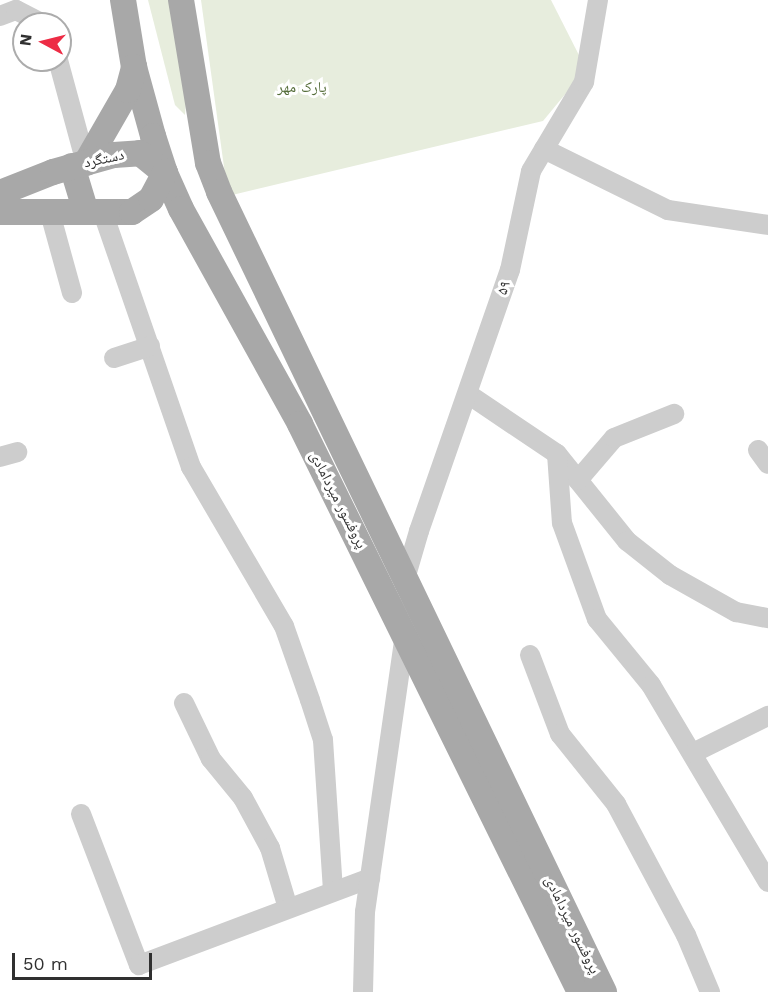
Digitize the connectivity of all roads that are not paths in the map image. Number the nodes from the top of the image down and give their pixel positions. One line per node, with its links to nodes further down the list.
1 (123, 0): 6 (main road, پروفسور میردامادی)
2 (181, 0): 9 (main road, پروفسور میردامادی)
3 (598, 0): 8 (street, ۵۹)
4 (20, 12): 5 (street)
5 (0, 16)
6 (134, 67): 10 (main road); 11 (main road, پروفسور میردامادی)
7 (60, 72): 10 (street)
8 (543, 149): 17 (street); 22 (street, ۵۹)
9 (208, 163): 11 (main road); 26 (main road, پروفسور میردامادی)
10 (79, 165): 11 (main road, دستگرد); 12 (main road, دستگرد); 14 (main road)
11 (165, 173): 15 (main road); 18 (main road, پروفسور میردامادی)
12 (0, 193)
13 (0, 212): 16 (main road)
14 (94, 212): 15 (main road); 16 (main road); 20 (street)
15 (132, 212): 18 (main road)
16 (50, 213): 19 (street)
17 (768, 225)
18 (193, 229): 28 (main road, پروفسور میردامادی)
19 (72, 293)
20 (150, 346): 21 (street); 36 (street)
21 (114, 358)
22 (468, 394): 24 (street); 26 (street, ۵۹)
23 (674, 414): 25 (street)
24 (557, 454): 25 (street); 32 (street)
25 (578, 480): 27 (street)
26 (405, 579): 40 (main road, پروفسور میردامادی)
27 (768, 618)
28 (405, 633): 34 (street); 39 (main road, پروفسور میردامادی)
29 (530, 655): 41 (street)
30 (184, 702): 37 (street)
31 (768, 716): 32 (street)
32 (693, 753): 35 (street)
33 (81, 814): 37 (street)
34 (370, 878): 36 (street); 38 (street)
35 (768, 882)
36 (333, 891): 37 (street)
37 (288, 908)
38 (363, 992)
39 (580, 992)
40 (604, 992)
41 (711, 992)

